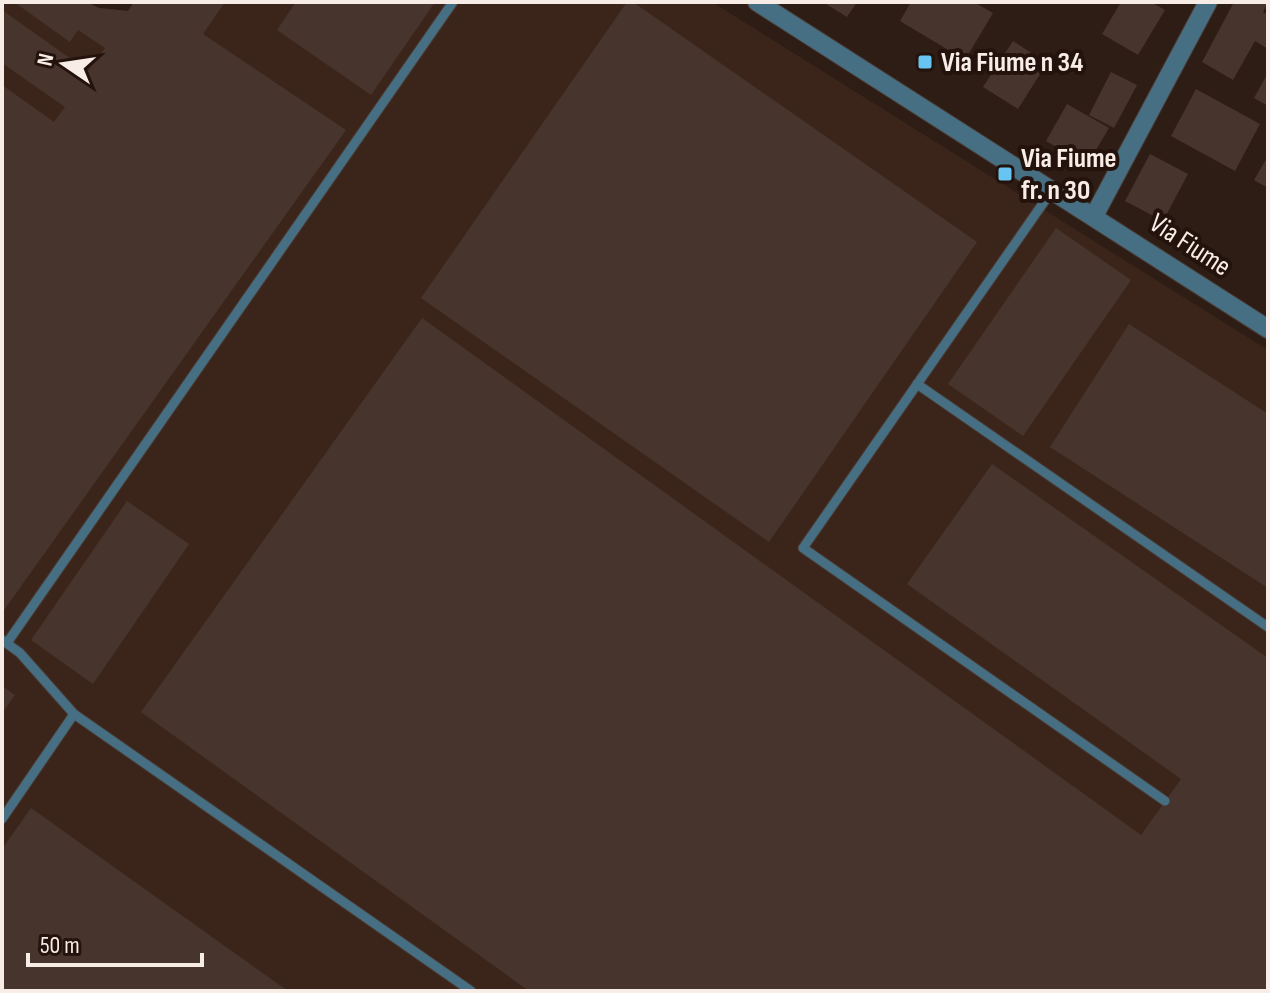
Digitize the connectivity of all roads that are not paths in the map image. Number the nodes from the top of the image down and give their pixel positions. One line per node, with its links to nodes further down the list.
1 (453, 2): 9 (lane)
2 (757, 2): 4 (street, Via Fiume)
3 (1208, 2): 5 (street)
4 (1053, 189): 5 (street, Via Fiume); 7 (lane)
5 (1094, 216): 6 (street, Via Fiume)
6 (1268, 329)
7 (917, 384): 8 (lane); 11 (lane)
8 (1268, 627)
9 (4, 642): 10 (lane)
10 (74, 714): 12 (lane); 13 (lane)
11 (1165, 801)
12 (2, 819)
13 (471, 991)

